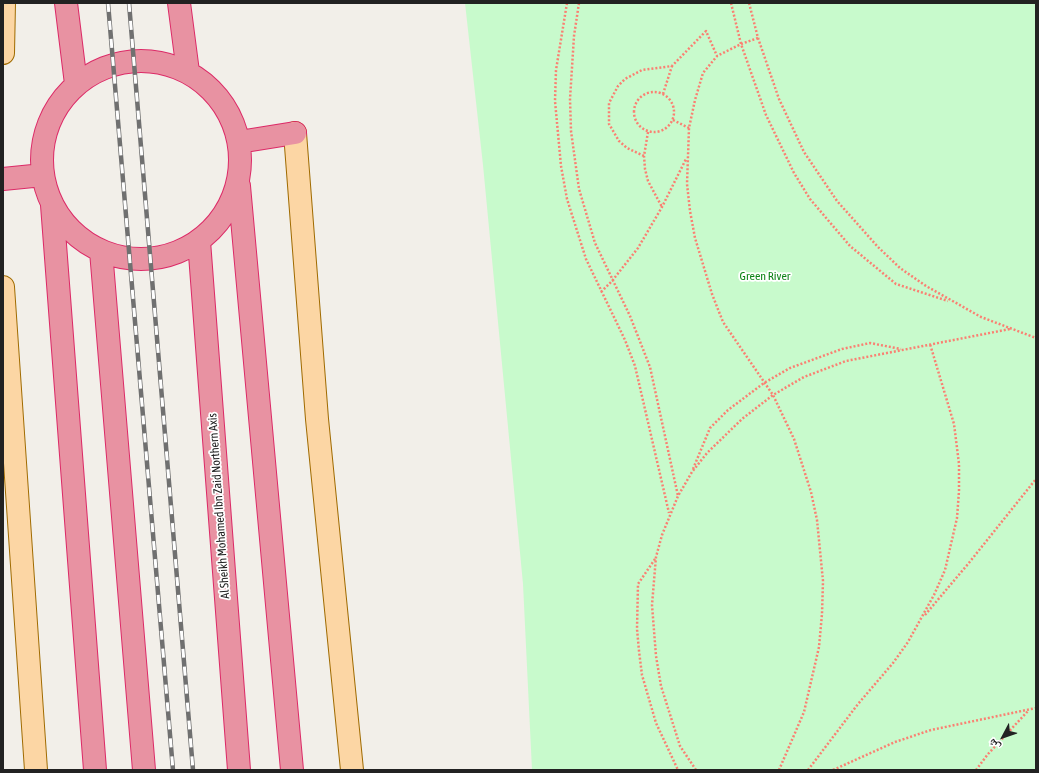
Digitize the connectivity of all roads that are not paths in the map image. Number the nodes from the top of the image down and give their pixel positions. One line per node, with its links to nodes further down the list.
1 (4, 3): 4 (main road)
2 (66, 3): 6 (highway)
3 (179, 3): 5 (highway)
4 (3, 53)
5 (188, 72): 6 (highway); 8 (highway)
6 (76, 84): 9 (highway)
7 (295, 133): 8 (highway); 21 (main road)
8 (239, 142): 11 (highway)
9 (43, 175): 10 (highway); 12 (highway)
10 (3, 179)
11 (239, 181): 13 (highway); 20 (highway)
12 (52, 203): 14 (highway); 17 (highway)
13 (198, 241): 14 (highway); 19 (highway, Al Sheikh Mohamed Ibn Zaid Northern Axis)
14 (101, 251): 18 (highway)
15 (3, 287): 16 (main road)
16 (36, 770)
17 (94, 770)
18 (144, 770)
19 (239, 770)
20 (292, 770)
21 (352, 770)

